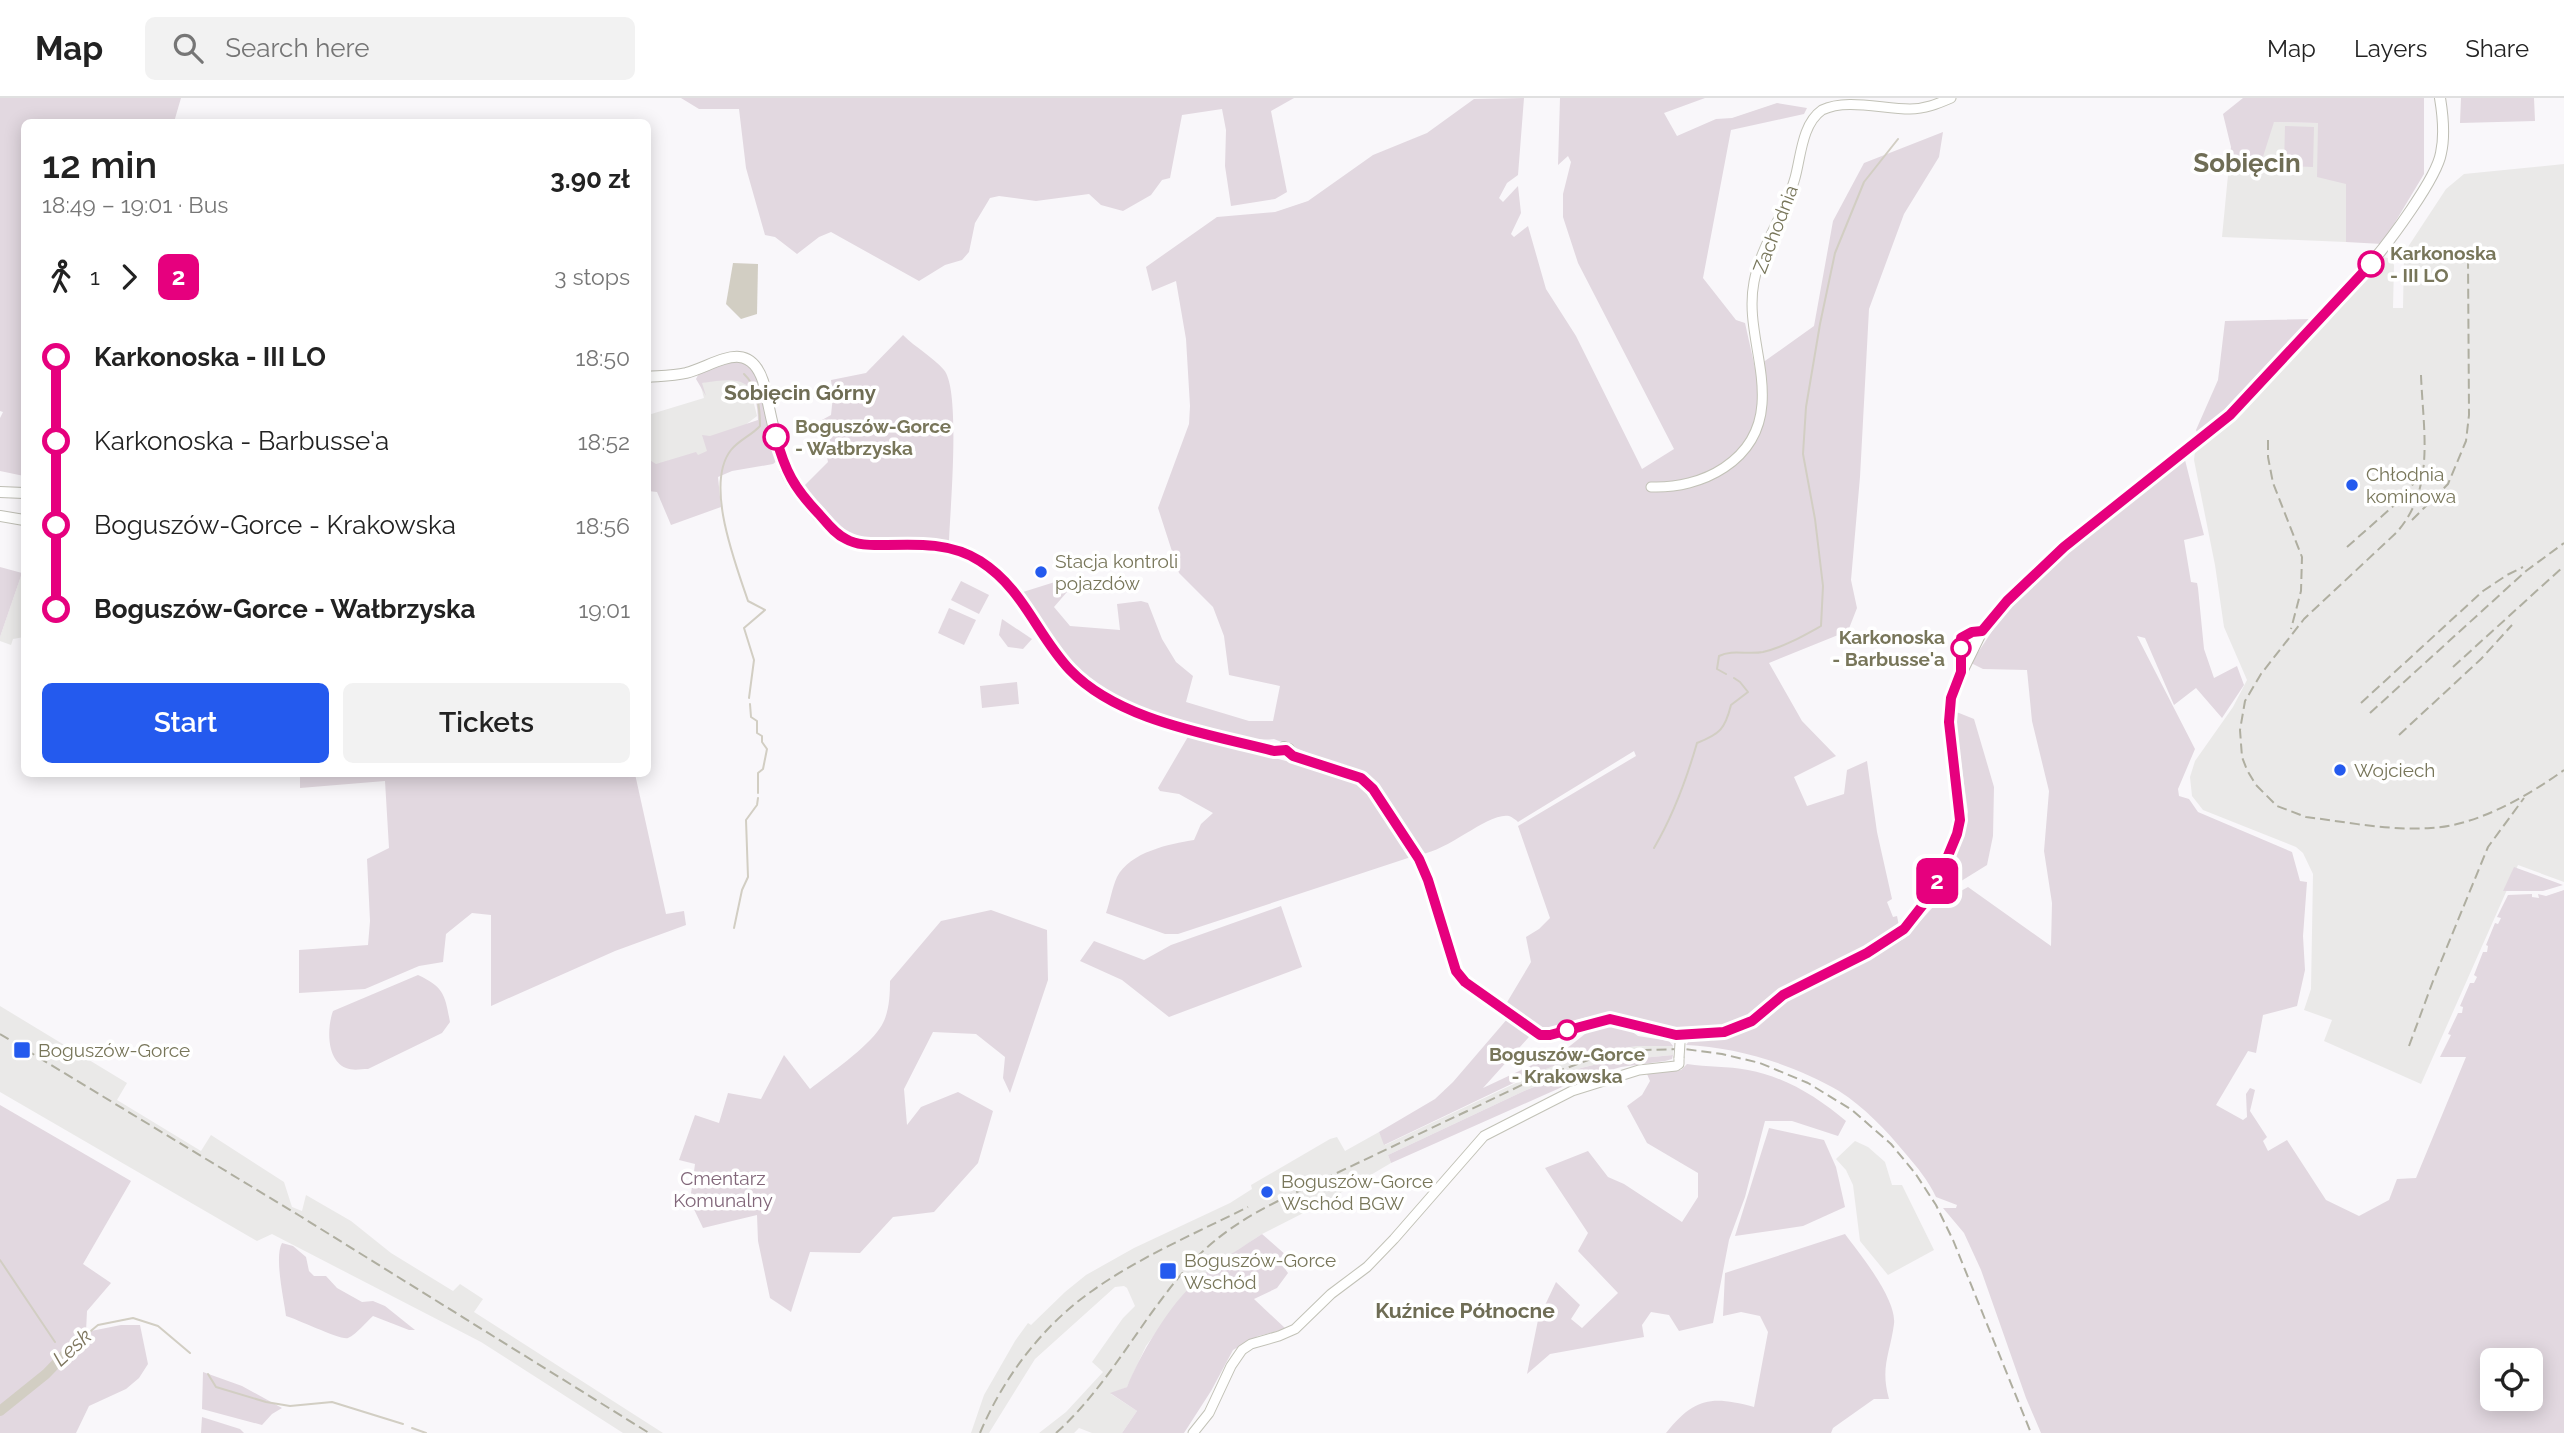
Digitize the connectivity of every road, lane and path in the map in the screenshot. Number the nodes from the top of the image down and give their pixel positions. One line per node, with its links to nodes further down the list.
1 (1951, 98): 4 (street, Zachodnia)
2 (2440, 98): 9 (main road)
3 (651, 377): 9 (main road)
4 (1651, 487)
5 (0, 492): 6 (main road)
6 (21, 493)
7 (0, 516): 8 (main road)
8 (21, 520)
9 (1682, 1038): 10 (street, bridge)
10 (1193, 1433)

